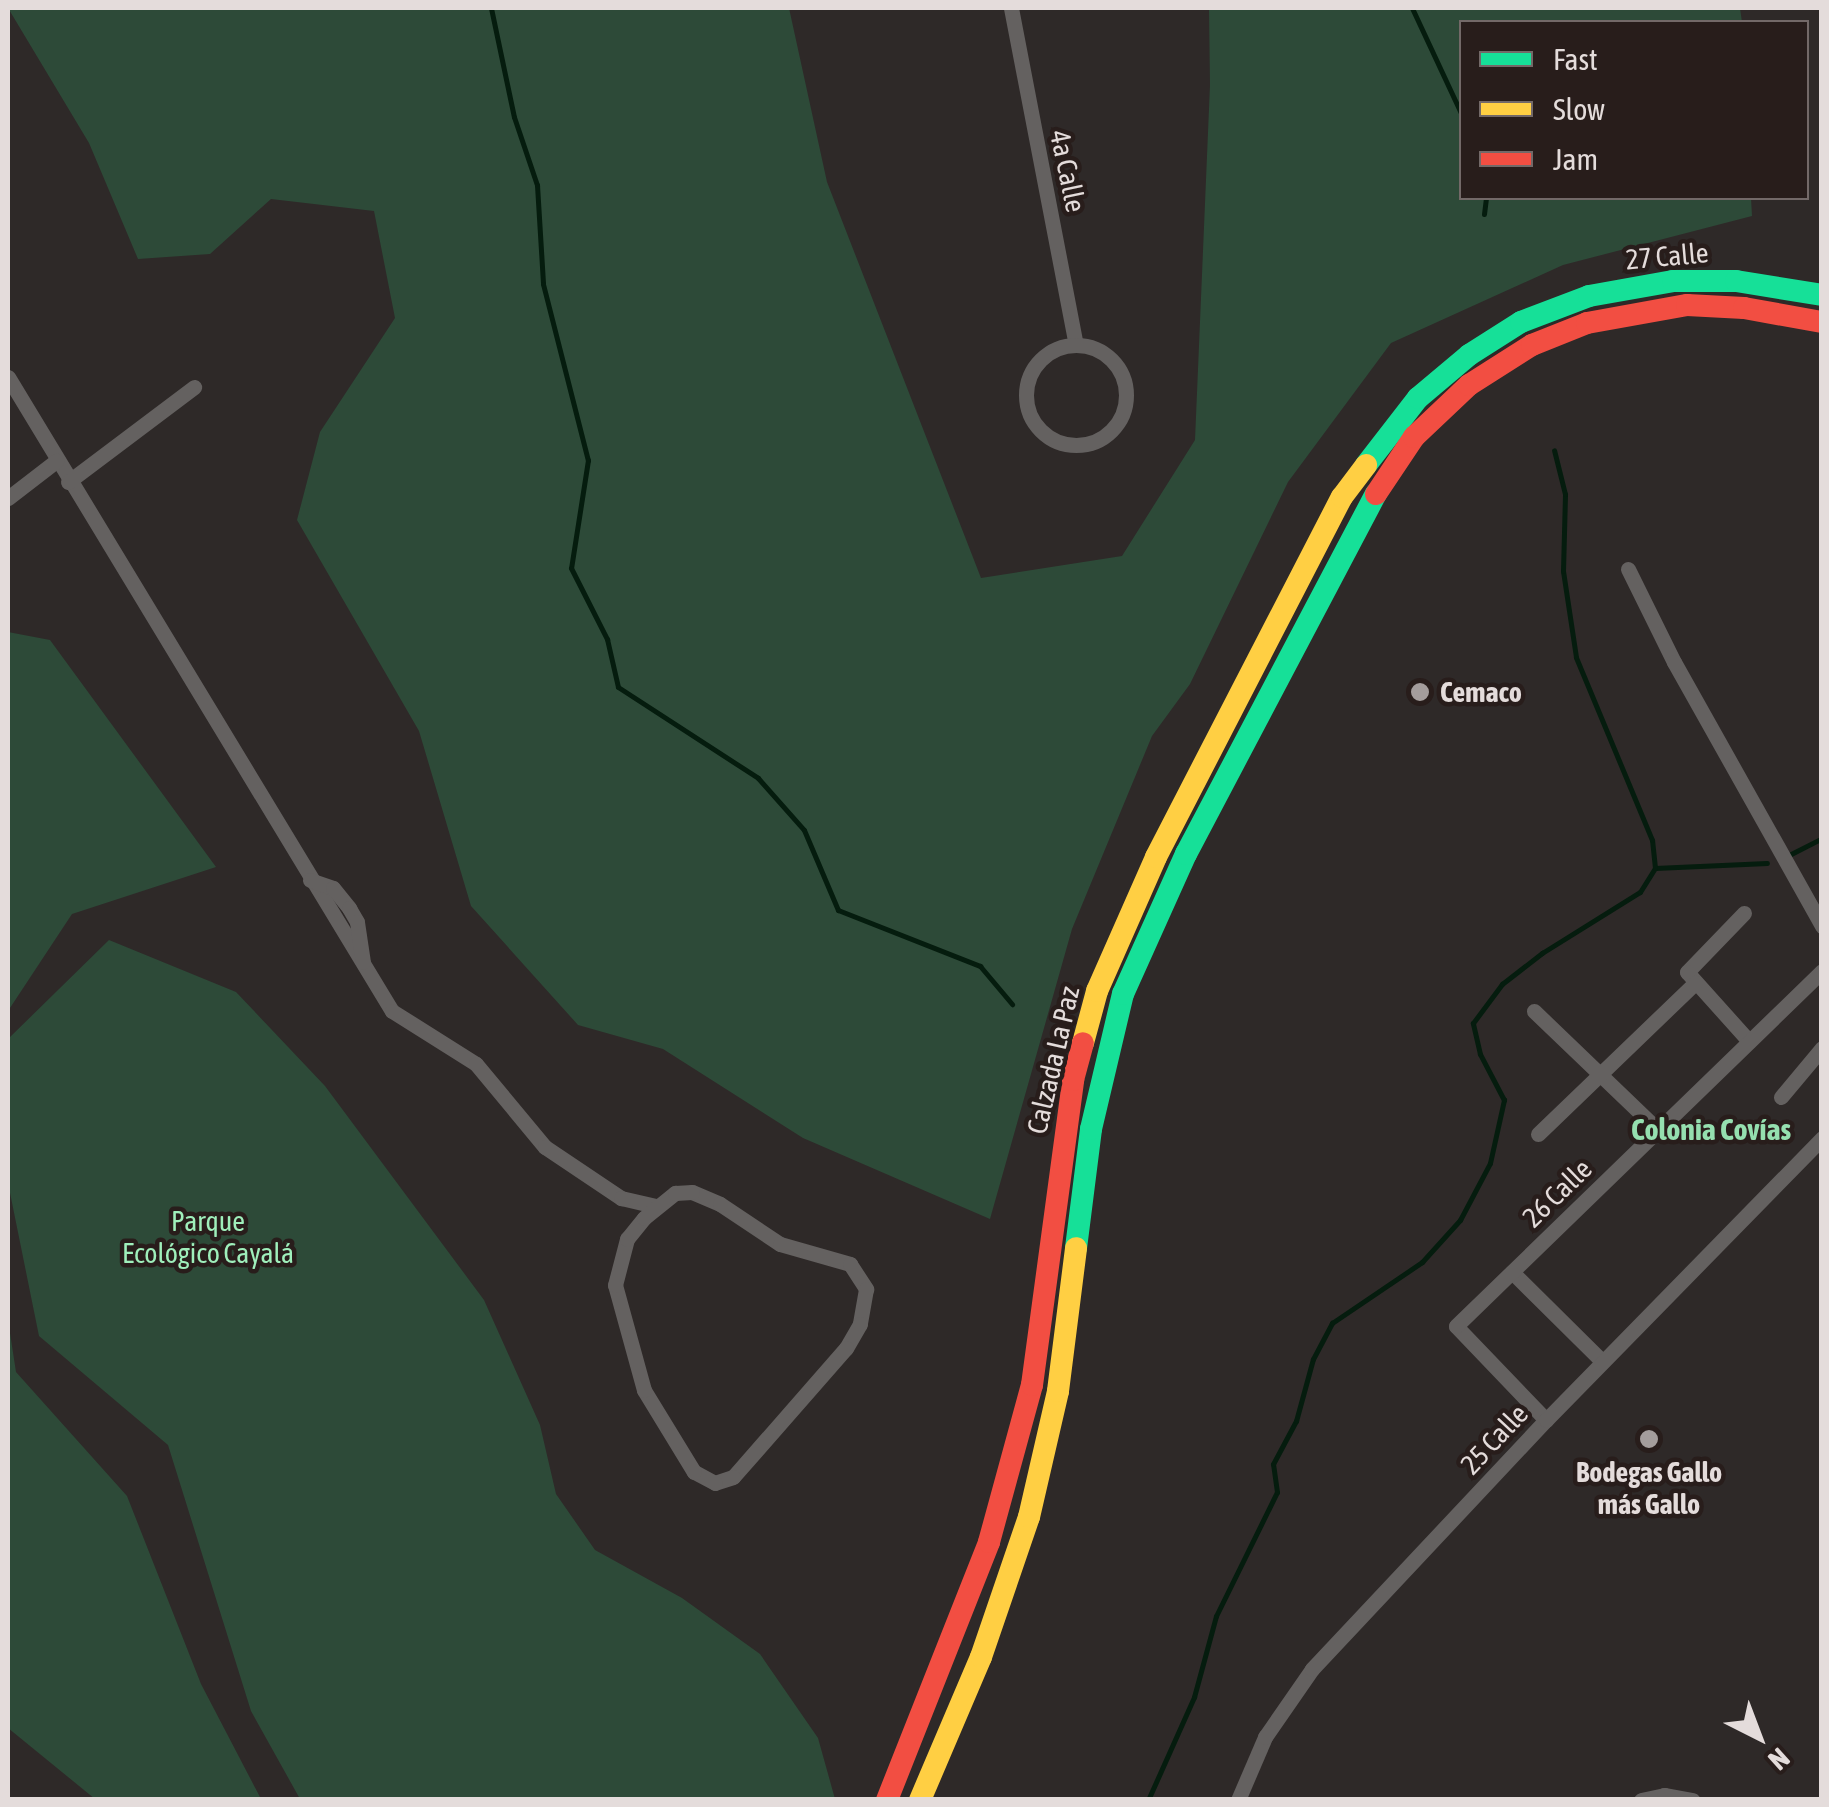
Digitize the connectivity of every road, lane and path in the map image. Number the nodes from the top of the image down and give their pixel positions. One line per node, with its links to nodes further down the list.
1 (1011, 8): 5 (street, 4a Calle)
2 (1822, 296): 3 (main road, 27 Calle)
3 (1521, 322): 31 (main road, Calzada La Paz)
4 (1822, 322): 6 (main road, 27 Calle)
5 (1076, 344): 5 (street)
6 (1532, 345): 32 (main road, Calzada La Paz)
7 (8, 377): 9 (street)
8 (194, 387): 10 (street)
9 (56, 460): 10 (street); 11 (street)
10 (68, 482): 25 (street)
11 (8, 498)
12 (1628, 569): 14 (street)
13 (1744, 912): 16 (street)
14 (1822, 926)
15 (1822, 971): 18 (street, 26 Calle)
16 (1695, 984): 18 (street); 20 (street)
17 (1534, 1012): 20 (street)
18 (1749, 1041): 22 (street, 26 Calle)
19 (1822, 1048): 21 (street)
20 (1598, 1077): 22 (street); 23 (street)
21 (1781, 1096)
22 (1658, 1130): 28 (street, 26 Calle)
23 (1538, 1134)
24 (1822, 1138): 29 (street, 25 Calle)
25 (621, 1198): 26 (street); 27 (street)
26 (657, 1206): 27 (street); 27 (street)
27 (627, 1239)
28 (1512, 1272): 29 (street); 30 (street, 26 Calle)
29 (1602, 1361): 30 (street, 25 Calle)
30 (1546, 1420): 33 (street, 25 Calle)
31 (887, 1800)
32 (920, 1800)
33 (1238, 1800)
34 (1641, 1800): 35 (street)
35 (1693, 1800)

